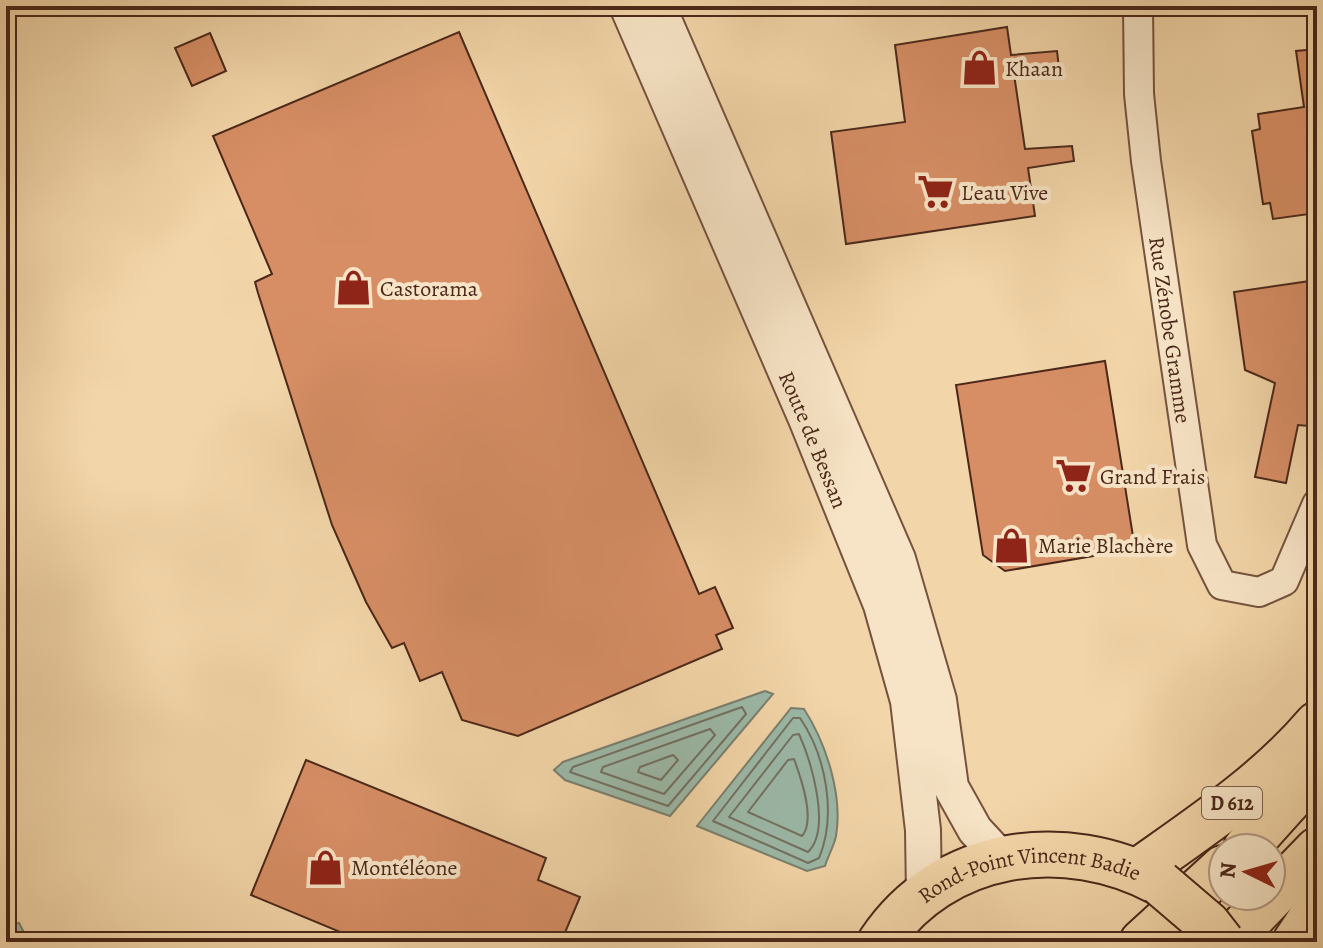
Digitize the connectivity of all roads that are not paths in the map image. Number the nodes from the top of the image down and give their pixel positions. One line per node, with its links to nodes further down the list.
1 (627, 6): 14 (street, Route de Bessan)
2 (658, 6): 11 (street, Route de Bessan)
3 (1138, 6): 4 (street, Rue Zénobe Gramme)
4 (1317, 504)
5 (1317, 724): 12 (main road, D 612)
6 (1317, 769): 8 (main road, D 612)
7 (1317, 822): 10 (main road)
8 (1260, 832)
9 (1317, 850): 21 (main road)
10 (1287, 853)
11 (1001, 858): 12 (main road, Rond-Point Vincent Badie); 14 (main road, Rond-Point Vincent Badie)
12 (1149, 877): 20 (main road, Rond-Point Vincent Badie, bridge)
13 (1207, 883): 18 (main road)
14 (924, 896): 17 (main road, Rond-Point Vincent Badie)
15 (1317, 909): 22 (main road)
16 (1226, 912): 19 (main road)
17 (880, 942)
18 (1142, 942)
19 (1195, 942)
20 (1222, 942)
21 (1228, 942)
22 (1295, 942)

